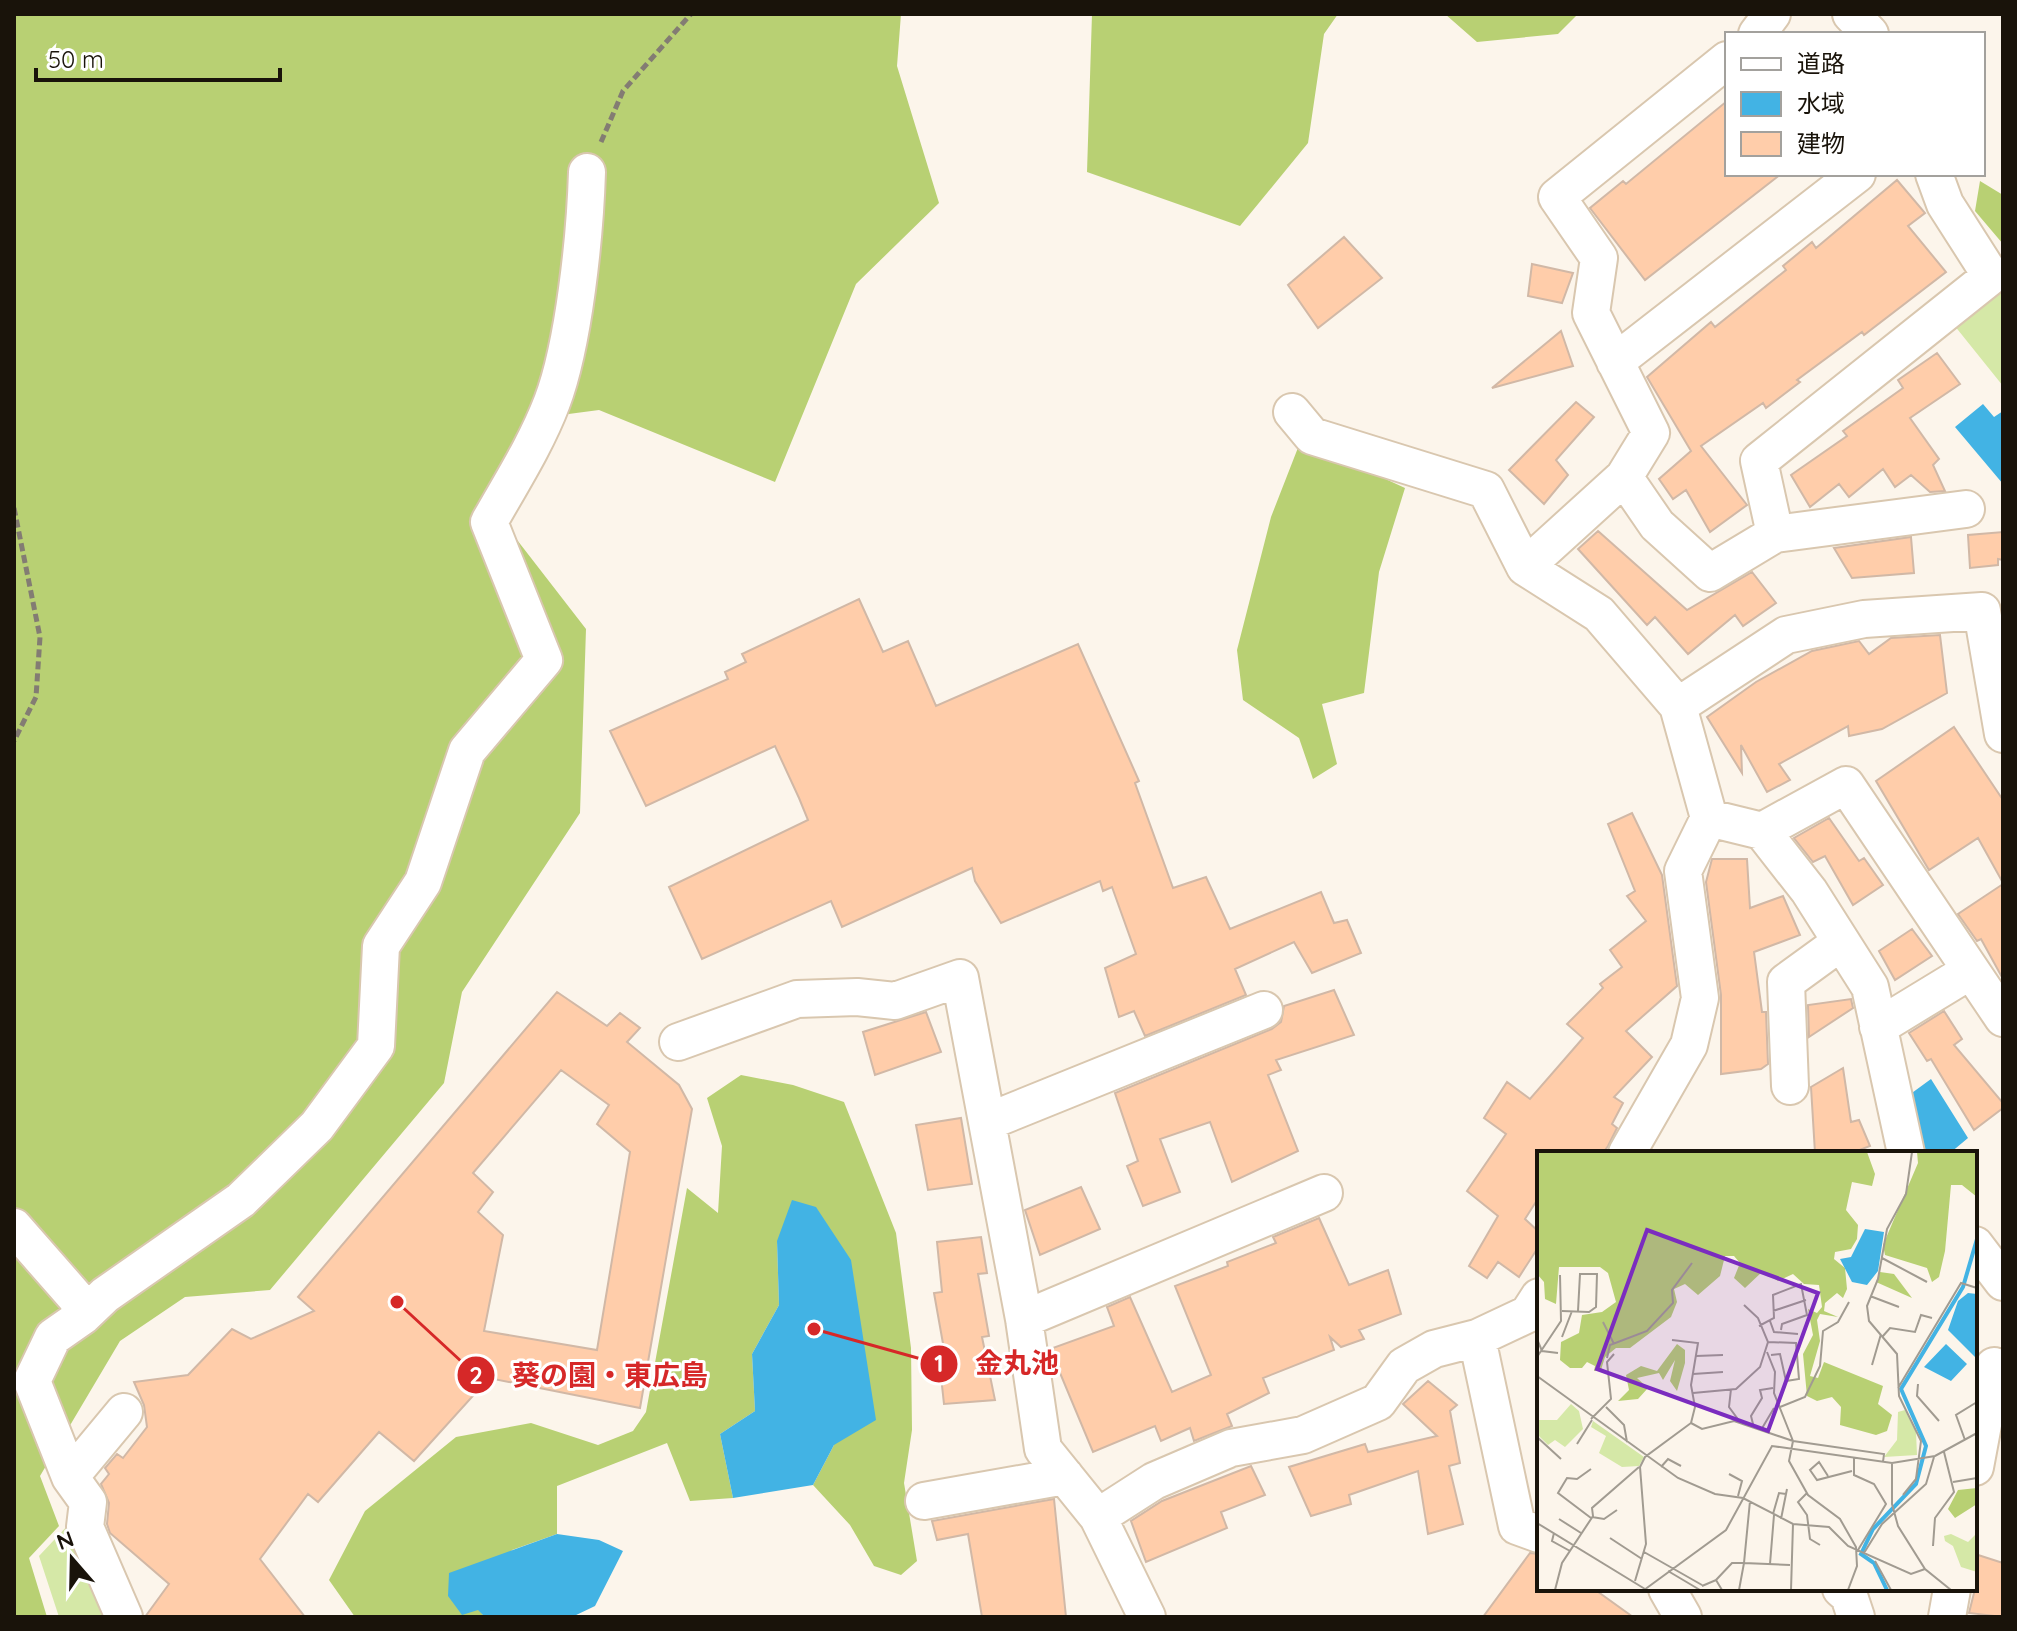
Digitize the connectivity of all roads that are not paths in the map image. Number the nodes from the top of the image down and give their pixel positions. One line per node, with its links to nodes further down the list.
1 (1772, 14): 3 (street)
2 (1851, 14): 4 (street)
3 (1758, 32)
4 (1868, 32)
5 (1725, 62): 9 (street)
6 (587, 172): 35 (street)
7 (1854, 176): 9 (street)
8 (1935, 176): 13 (street)
9 (1615, 362): 11 (street)
10 (1292, 412): 14 (street)
11 (1624, 477): 13 (street); 14 (street)
12 (1966, 509): 13 (street)
13 (1775, 534)
14 (1525, 567): 16 (street)
15 (1992, 604): 16 (street); 17 (street)
16 (1678, 706): 18 (street)
17 (2003, 734)
18 (1709, 818): 19 (street); 28 (street)
19 (1762, 831): 20 (street); 21 (street)
20 (1841, 942): 24 (street); 26 (street)
21 (1970, 971): 23 (street); 24 (street)
22 (1264, 1010): 27 (street)
23 (2003, 1018)
24 (1878, 1027): 29 (street)
25 (678, 1042): 27 (street)
26 (1790, 1086)
27 (987, 1122): 36 (street)
28 (1628, 1151)
29 (1906, 1151)
30 (1324, 1193): 36 (street)
31 (14, 1227): 35 (street)
32 (1977, 1248): 33 (street)
33 (2003, 1282)
34 (1537, 1300): 37 (street)
35 (83, 1316): 43 (street)
36 (1024, 1319): 42 (street)
37 (1477, 1338): 45 (street); 46 (street)
38 (1994, 1366): 40 (street)
39 (124, 1412): 43 (street)
40 (1992, 1442): 41 (street)
41 (1977, 1464)
42 (1065, 1476): 44 (street); 45 (street)
43 (70, 1477): 50 (street)
44 (924, 1501)
45 (1098, 1517): 51 (street)
46 (1537, 1533)
47 (1668, 1591): 52 (street)
48 (1843, 1591): 53 (street)
49 (1952, 1591): 54 (street)
50 (124, 1617)
51 (1147, 1617)
52 (1683, 1617)
53 (1856, 1617)
54 (1947, 1617)

